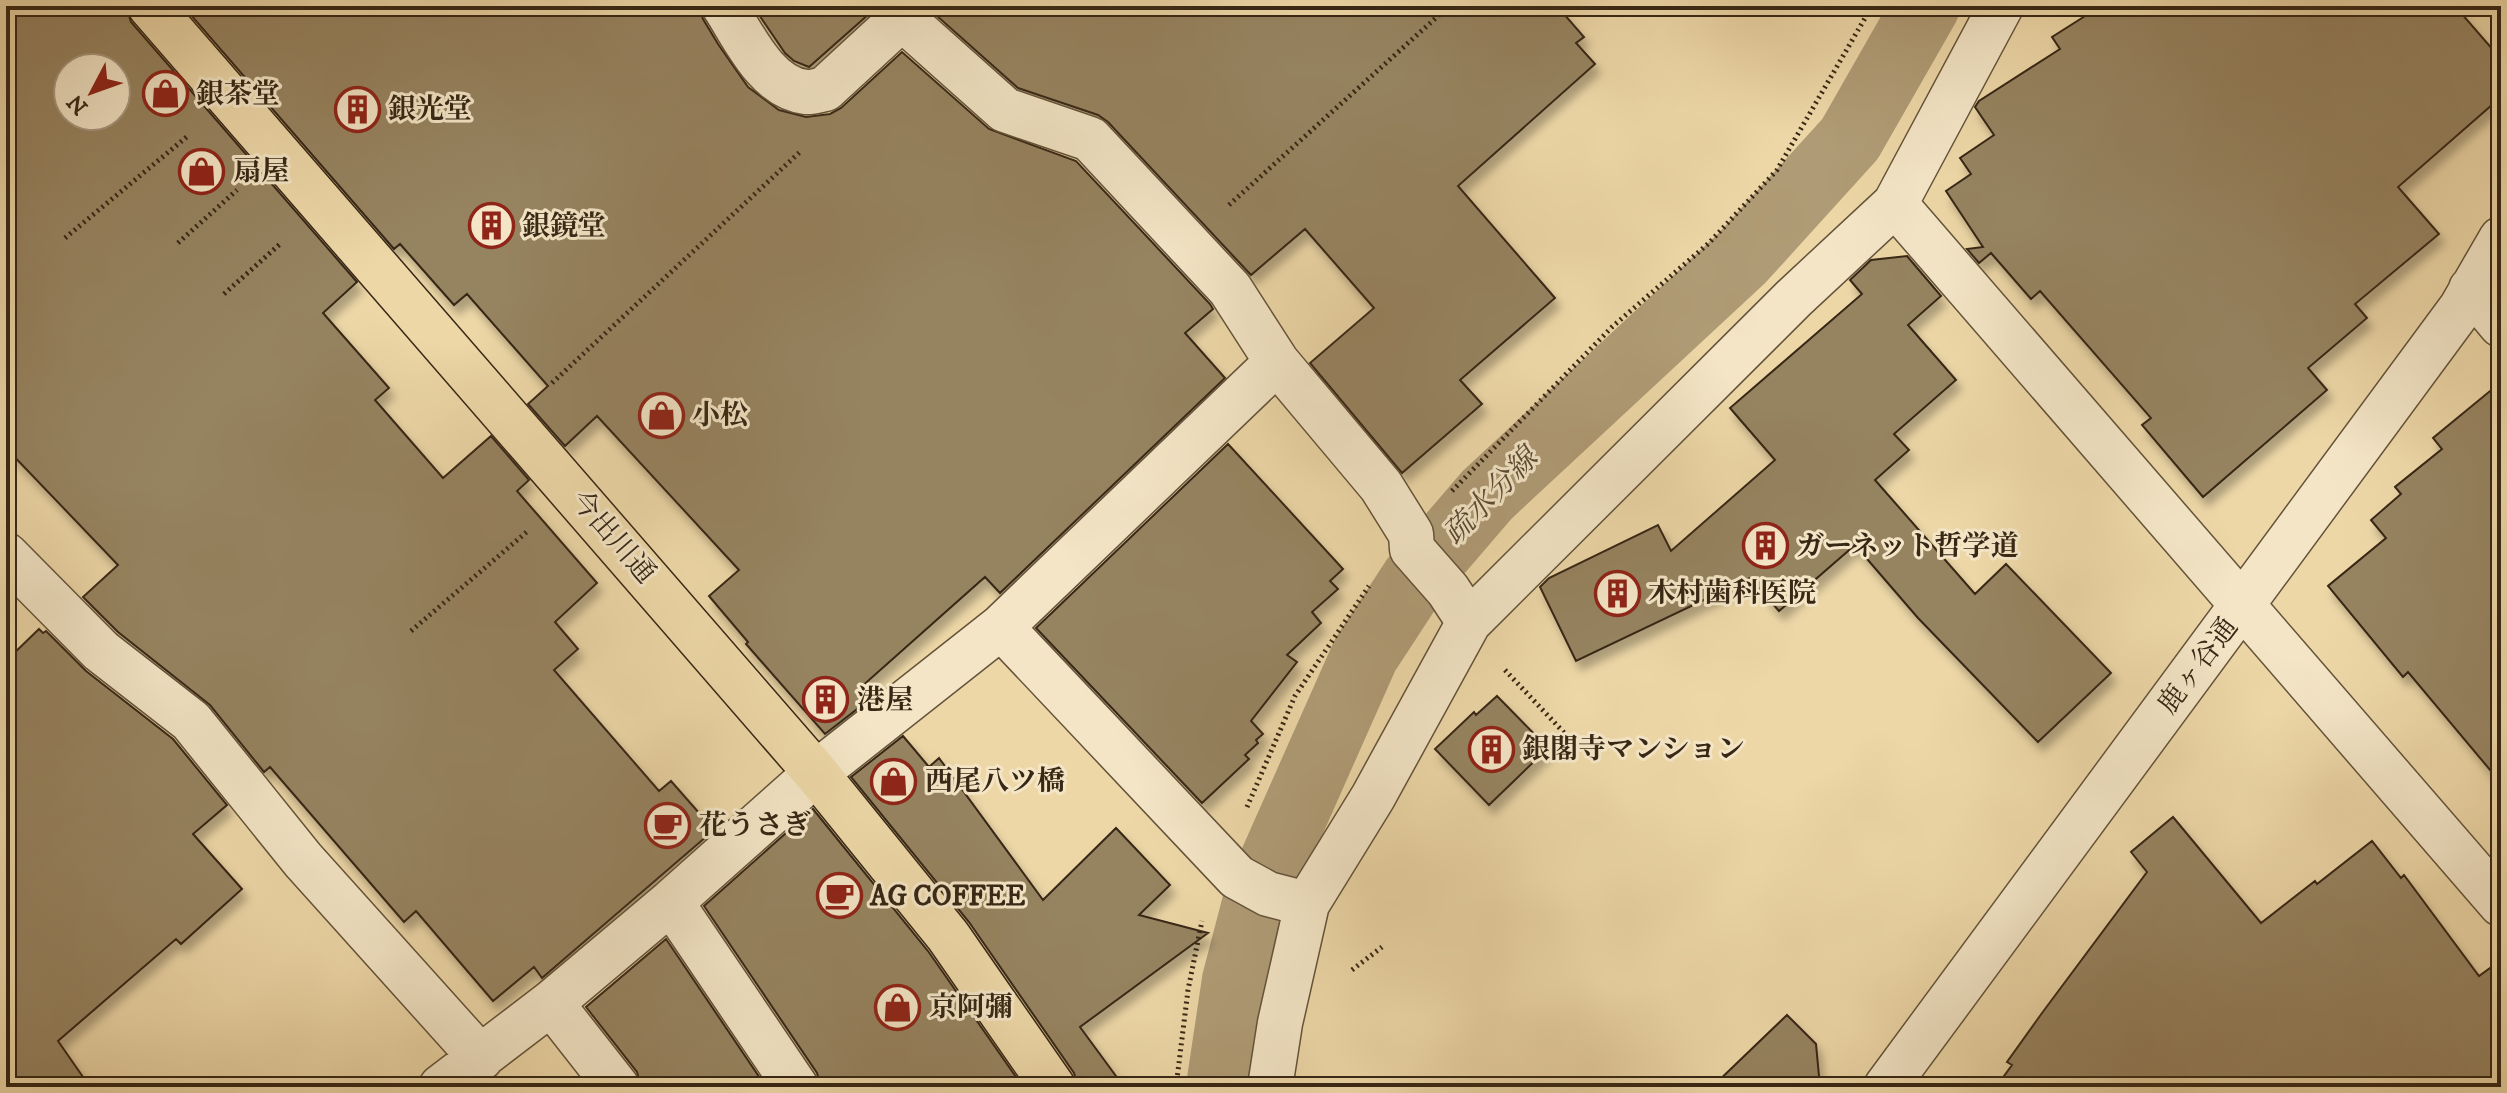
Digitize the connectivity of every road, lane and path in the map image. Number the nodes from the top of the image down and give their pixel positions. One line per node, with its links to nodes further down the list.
1 (150, 6): 9 (main road, 今出川通)
2 (724, 6): 7 (street)
3 (1449, 6): 15 (path)
4 (1872, 6): 22 (path)
5 (2001, 6): 10 (street)
6 (909, 12): 7 (street); 15 (street)
7 (806, 93): 20 (path)
8 (195, 131): 12 (path)
9 (278, 154): 11 (main road, 今出川通); 14 (path)
10 (1895, 204): 24 (street); 25 (street)
11 (323, 205): 17 (path); 20 (main road, 今出川通)
12 (65, 238)
13 (2501, 239): 16 (street, 鹿ヶ谷通)
14 (178, 243)
15 (1187, 244): 19 (street)
16 (2471, 289): 18 (street); 24 (street, 鹿ヶ谷通)
17 (224, 294)
18 (2501, 325)
19 (1277, 362): 22 (street); 26 (street)
20 (512, 420): 21 (main road, 今出川通)
21 (574, 492): 27 (path); 29 (main road, 今出川通)
22 (1420, 554): 25 (street); 30 (path)
23 (6, 555): 34 (street)
24 (2243, 606): 32 (street); 35 (street, 鹿ヶ谷通)
25 (1469, 622): 28 (path); 30 (street)
26 (1001, 627): 29 (street); 30 (street)
27 (411, 631)
28 (1570, 739)
29 (816, 773): 31 (street); 39 (main road, 今出川通)
30 (1259, 884): 40 (path); 41 (street)
31 (671, 902): 33 (street); 38 (street)
32 (2501, 904)
33 (551, 1003): 34 (street); 37 (street)
34 (481, 1058): 36 (street)
35 (1892, 1085)
36 (441, 1087)
37 (617, 1087)
38 (796, 1087)
39 (1053, 1087)
40 (1176, 1087)
41 (1270, 1087)

